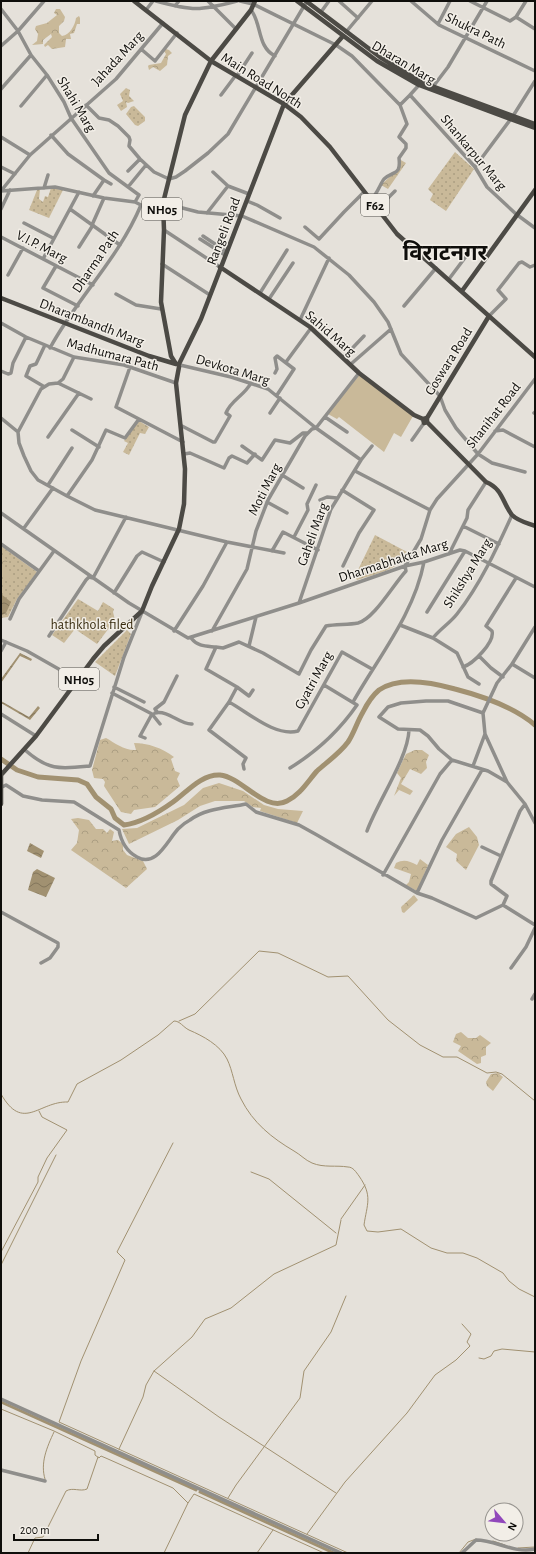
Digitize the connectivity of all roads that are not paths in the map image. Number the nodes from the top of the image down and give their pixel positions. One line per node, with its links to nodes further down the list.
1 (44, 1): 33 (street)
2 (134, 1): 23 (main road, F62)
3 (154, 1): 19 (street); 23 (street)
4 (179, 1): 19 (street)
5 (208, 1): 20 (street)
6 (237, 1): 20 (street)
7 (240, 1): 17 (street)
8 (297, 1): 18 (main road, Dharan Marg)
9 (329, 1): 25 (street)
10 (339, 1): 27 (street)
11 (372, 1): 27 (street)
12 (411, 1): 30 (street, Shukra Path)
13 (450, 1): 30 (street)
14 (470, 1): 21 (street)
15 (486, 1): 21 (street)
16 (526, 1): 26 (street)
17 (254, 2): 24 (main road, NH05); 29 (street)
18 (306, 2): 25 (main road, Dharan Marg); 29 (street); 35 (main road, Dharan Marg)
19 (176, 6): 20 (street)
20 (215, 7): 31 (street)
21 (483, 7): 26 (street); 36 (street)
22 (1, 9): 33 (street, Shahi Marg)
23 (146, 10): 28 (main road, F62)
24 (251, 10): 31 (main road, NH05); 42 (street)
25 (320, 12): 35 (main road, Dharan Marg)
26 (516, 17): 32 (street)
27 (358, 18): 35 (street)
28 (163, 23): 34 (main road, F62); 39 (street, Jahada Marg)
29 (295, 23): 37 (street); 42 (street)
30 (438, 24): 36 (street, Shukra Path)
31 (236, 29): 43 (main road, NH05)
32 (535, 29)
33 (18, 31): 38 (street); 41 (street, Shahi Marg)
34 (177, 33): 39 (street); 43 (main road, F62)
35 (345, 34): 37 (main road); 48 (main road, Dharan Marg); 51 (main road, Dharan Marg)
36 (465, 39): 44 (street, Shukra Path); 51 (street)
37 (336, 45): 54 (main road); 55 (street)
38 (1, 46)
39 (141, 50): 57 (street, Jahada Marg)
40 (252, 53): 46 (street)
41 (31, 55): 45 (street, Shahi Marg); 50 (street)
42 (275, 56): 49 (street)
43 (211, 61): 46 (main road, Main Road North / F62); 73 (main road, NH05)
44 (535, 71)
45 (47, 75): 56 (street); 58 (street, Shahi Marg)
46 (237, 75): 49 (main road, Main Road North / F62); 53 (street)
47 (535, 82): 59 (street)
48 (419, 86): 51 (main road, Dharan Marg); 52 (street)
49 (257, 87): 54 (main road, Main Road North / F62); 73 (street)
50 (1, 89)
51 (432, 89): 59 (main road, Dharan Marg)
52 (410, 95): 55 (street); 67 (street, Shankarpur Marg)
53 (221, 96)
54 (284, 104): 84 (main road, Main Road North / F62); 85 (main road, Rangeli Road)
55 (400, 105): 88 (street)
56 (21, 106)
57 (86, 106): 58 (street, Jahada Marg); 65 (street)
58 (71, 118): 62 (street, Jahada Marg); 77 (street, Shahi Marg)
59 (512, 118): 60 (main road, Dharan Marg); 61 (main road, Dharan Marg); 67 (street)
60 (535, 124)
61 (535, 128)
62 (51, 135): 64 (street, Jahada Marg); 74 (street)
63 (1, 137): 64 (street)
64 (30, 155): 71 (street, Jahada Marg)
65 (140, 159): 66 (street); 69 (street)
66 (146, 165): 73 (street); 77 (street)
67 (475, 166): 98 (street, Shankarpur Marg)
68 (1, 167): 71 (street)
69 (128, 171)
70 (213, 172): 76 (street)
71 (15, 174): 81 (street, Jahada Marg)
72 (48, 175): 78 (street)
73 (169, 179): 91 (main road, NH05)
74 (104, 180): 75 (street); 86 (street)
75 (111, 184)
76 (228, 186): 85 (street); 97 (street)
77 (128, 187): 90 (street, Shahi Marg)
78 (44, 188): 79 (street); 83 (street)
79 (10, 190): 81 (street); 94 (street)
80 (535, 190): 98 (main road)
81 (1, 191)
82 (395, 191): 93 (street)
83 (79, 192): 86 (street); 95 (street)
84 (364, 192): 88 (main road, Main Road North / F62); 108 (street)
85 (249, 194): 89 (main road, Rangeli Road)
86 (93, 196): 87 (street)
87 (104, 198): 90 (street); 102 (street)
88 (370, 200): 93 (main road, Main Road North / F62)
89 (247, 201): 99 (main road, Rangeli Road); 100 (street)
90 (135, 202): 92 (street)
91 (163, 203): 96 (main road, NH05); 97 (street)
92 (141, 205): 96 (street); 110 (street, Dharma Path)
93 (378, 208): 125 (main road, Main Road North / F62)
94 (1, 209)
95 (70, 209): 102 (street); 107 (street)
96 (162, 211): 105 (main road, NH05)
97 (207, 213): 99 (street)
98 (516, 214): 104 (street, Shankarpur Marg); 130 (main road)
99 (242, 216): 112 (street); 117 (main road, Rangeli Road)
100 (280, 218)
101 (24, 223): 107 (street)
102 (92, 225): 110 (street); 113 (street)
103 (305, 227): 108 (street)
104 (535, 228)
105 (164, 230): 121 (main road, NH05); 124 (street)
106 (1, 237): 114 (street, V.I.P. Marg)
107 (54, 238): 119 (street)
108 (319, 238): 112 (street)
109 (208, 240): 111 (street); 111 (street); 117 (street)
110 (120, 244): 128 (street, Dharma Path)
111 (206, 244): 117 (street)
112 (313, 246): 118 (street)
113 (79, 247)
114 (23, 248): 119 (street, V.I.P. Marg); 126 (street)
115 (287, 250): 132 (street)
116 (470, 251): 127 (street)
117 (226, 254): 124 (main road, Rangeli Road)
118 (329, 258): 141 (street); 145 (street)
119 (43, 259): 123 (street, V.I.P. Marg)
120 (293, 263): 136 (street)
121 (162, 264): 134 (street); 139 (main road, NH05)
122 (535, 265): 140 (street)
123 (56, 266): 128 (street, V.I.P. Marg); 129 (street)
124 (220, 267): 132 (main road, Sahid Marg); 134 (main road, Rangeli Road)
125 (436, 268): 127 (main road, Main Road North / F62); 138 (street)
126 (8, 275)
127 (449, 279): 130 (main road, Main Road North / F62)
128 (94, 285): 137 (street, Dharma Path)
129 (43, 288): 131 (street); 137 (street)
130 (462, 291): 140 (main road, Main Road North / F62)
131 (40, 292)
132 (260, 293): 136 (main road, Sahid Marg)
133 (116, 294): 139 (street)
134 (210, 295): 155 (main road, Rangeli Road)
135 (1, 298): 143 (main road, Dharambandh Marg)
136 (269, 298): 141 (main road, Sahid Marg)
137 (78, 306): 143 (street, Dharma Path)
138 (404, 306)
139 (161, 309): 155 (main road, NH05)
140 (489, 316): 150 (main road, Main Road North / F62); 167 (main road, Goswara Road)
141 (300, 320): 144 (main road, Sahid Marg)
142 (1, 323): 147 (street, Madhumara Path)
143 (64, 323): 149 (street, Dharma Path); 155 (main road, Dharambandh Marg)
144 (311, 328): 152 (main road, Sahid Marg); 153 (street)
145 (391, 329): 154 (street); 167 (street)
146 (364, 336): 152 (street)
147 (26, 337): 148 (street, Madhumara Path); 157 (street)
148 (45, 345): 149 (street, Madhumara Path); 164 (street)
149 (50, 348): 151 (street, Madhumara Path)
150 (534, 354)
151 (74, 358): 156 (street, Madhumara Path); 161 (street)
152 (343, 358): 154 (main road, Sahid Marg)
153 (286, 362): 159 (street); 166 (street)
154 (351, 364): 158 (main road, Sahid Marg)
155 (178, 365): 162 (main road, NH05); 163 (street, Devkota Marg)
156 (130, 367): 162 (street, Madhumara Path); 172 (street)
157 (1, 371)
158 (359, 372): 170 (street, Moti Marg); 173 (main road, Sahid Marg)
159 (275, 373)
160 (535, 379): 177 (street, Shanihat Road)
161 (58, 383): 164 (street); 165 (street)
162 (176, 383): 174 (main road, NH05)
163 (251, 383): 166 (street, Devkota Marg); 174 (street)
164 (43, 386): 178 (street)
165 (79, 394): 168 (street); 181 (street)
166 (278, 396): 169 (street); 175 (street, Devkota Marg)
167 (440, 396): 173 (main road, Goswara Road); 191 (street)
168 (91, 399)
169 (270, 413)
170 (325, 417): 175 (street, Moti Marg); 179 (street)
171 (1, 418): 178 (street)
172 (139, 419): 183 (street); 186 (street)
173 (425, 421): 182 (street); 193 (main road, Sahid Marg)
174 (182, 426): 183 (main road, NH05)
175 (316, 428): 180 (street, Moti Marg); 192 (street)
176 (72, 430): 186 (street)
177 (495, 431): 187 (street); 191 (street, Shanihat Road)
178 (18, 432): 198 (street)
179 (347, 432)
180 (308, 433): 190 (street); 196 (street, Moti Marg)
181 (48, 437)
182 (412, 440)
183 (183, 442): 189 (main road, NH05)
184 (242, 446): 190 (street)
185 (372, 446): 192 (street, Gaheli Marg)
186 (99, 447): 203 (street)
187 (535, 447)
188 (72, 448): 198 (street)
189 (184, 454): 190 (street); 215 (main road, NH05)
190 (255, 454)
191 (478, 454): 193 (street, Shanihat Road); 195 (street)
192 (361, 460): 194 (street, Gaheli Marg)
193 (468, 464): 197 (main road, Sahid Marg); 207 (street, Shanihat Road)
194 (355, 471): 202 (street, Gaheli Marg); 207 (street)
195 (525, 472)
196 (282, 475): 201 (street); 206 (street, Moti Marg)
197 (486, 482): 210 (main road, Sahid Marg); 212 (street)
198 (48, 485): 200 (street)
199 (316, 486): 216 (street)
200 (53, 488): 203 (street); 214 (street)
201 (303, 488)
202 (342, 490): 204 (street, Gaheli Marg); 230 (street)
203 (67, 496): 211 (street)
204 (337, 498): 205 (street); 221 (street, Gaheli Marg)
205 (320, 500)
206 (267, 502): 209 (street); 220 (street, Moti Marg)
207 (430, 510): 231 (street, Shanihat Road)
208 (1, 513): 214 (street)
209 (287, 513)
210 (512, 515): 213 (main road); 219 (street, Shikshya Marg)
211 (126, 517): 215 (street); 233 (street)
212 (463, 526): 219 (street); 226 (street)
213 (535, 526)
214 (24, 528): 222 (street)
215 (180, 529): 217 (street); 227 (main road, NH05)
216 (294, 536): 221 (street); 223 (street)
217 (227, 542): 220 (street); 244 (street)
218 (1, 544): 232 (street)
219 (499, 544): 229 (street, Shikshya Marg)
220 (253, 546): 223 (street); 245 (street, Moti Marg)
221 (318, 550): 237 (street, Gaheli Marg)
222 (54, 551): 232 (street); 233 (street)
223 (272, 551): 225 (street)
224 (465, 551): 226 (street, Dharmabhakta Marg); 229 (street, Dharmabhakta Marg); 239 (street)
225 (284, 553)
226 (449, 554): 228 (street, Dharmabhakta Marg)
227 (164, 562): 236 (street); 238 (main road, NH05)
228 (424, 562): 231 (street, Dharmabhakta Marg); 242 (street)
229 (488, 563): 234 (street, Dharmabhakta Marg); 248 (street, Shikshya Marg)
230 (343, 566)
231 (404, 566): 237 (street, Dharmabhakta Marg); 252 (street, Shanihat Road)
232 (39, 571): 241 (street)
233 (93, 578): 236 (street); 246 (street)
234 (516, 578): 235 (street, Dharmabhakta Marg); 254 (street)
235 (535, 587)
236 (114, 592): 238 (street)
237 (299, 603): 240 (street, Dharmabhakta Marg)
238 (142, 611): 244 (street); 261 (main road, NH05); 264 (street)
239 (427, 612)
240 (256, 617): 245 (street, Dharmabhakta Marg); 252 (street)
241 (10, 619)
242 (400, 625): 248 (street); 257 (street)
243 (535, 627): 255 (street)
244 (174, 631): 247 (street)
245 (212, 631): 247 (street, Dharmabhakta Marg)
246 (49, 636)
247 (191, 638): 251 (street)
248 (433, 638): 256 (street)
249 (1, 640): 250 (street)
250 (6, 642): 253 (street); 261 (street)
251 (216, 646): 252 (street); 265 (street)
252 (249, 646)
253 (1, 650)
254 (479, 656): 256 (street); 259 (street)
255 (512, 664): 259 (street); 260 (street)
256 (463, 667): 262 (street)
257 (372, 669): 263 (street, Gyatri Marg); 270 (street)
258 (177, 676): 271 (street)
259 (503, 677): 272 (street)
260 (535, 678)
261 (78, 680): 279 (main road, NH05)
262 (479, 684)
263 (324, 685): 269 (street, Gyatri Marg); 270 (street)
264 (114, 687): 267 (street); 268 (street)
265 (237, 687): 266 (street); 269 (street)
266 (253, 690)
267 (112, 694): 274 (street); 281 (street)
268 (144, 702)
269 (230, 702): 285 (street)
270 (354, 702): 284 (street)
271 (156, 710): 274 (street); 276 (street)
272 (483, 712): 277 (street); 278 (street)
273 (1, 714): 279 (street)
274 (152, 714): 275 (street); 280 (street)
275 (160, 724)
276 (192, 724)
277 (409, 730): 282 (street); 293 (street)
278 (485, 734): 283 (street); 288 (street)
279 (36, 736): 281 (main road, NH05)
280 (145, 738)
281 (24, 752): 287 (main road, NH05)
282 (452, 760): 283 (street); 296 (street)
283 (473, 766): 286 (street)
284 (290, 768)
285 (244, 769)
286 (482, 770): 288 (street); 297 (street)
287 (2, 774): 289 (main road, NH05)
288 (507, 782): 291 (street)
289 (2, 787): 290 (main road, NH05); 296 (street)
290 (1, 804)
291 (525, 804): 292 (street); 295 (street)
292 (535, 823)
293 (367, 831)
294 (482, 847): 295 (street)
295 (502, 856): 298 (street)
296 (383, 875): 297 (street)
297 (417, 893): 298 (street)
298 (503, 905): 300 (street)
299 (1, 912): 301 (street)
300 (535, 925): 302 (street)
301 (40, 963)
302 (511, 968)
303 (535, 994): 304 (street)
304 (532, 999)
305 (1, 1399): 309 (street)
306 (1, 1470): 307 (street)
307 (45, 1481)
308 (535, 1549): 310 (street)
309 (341, 1553)
310 (462, 1553)

